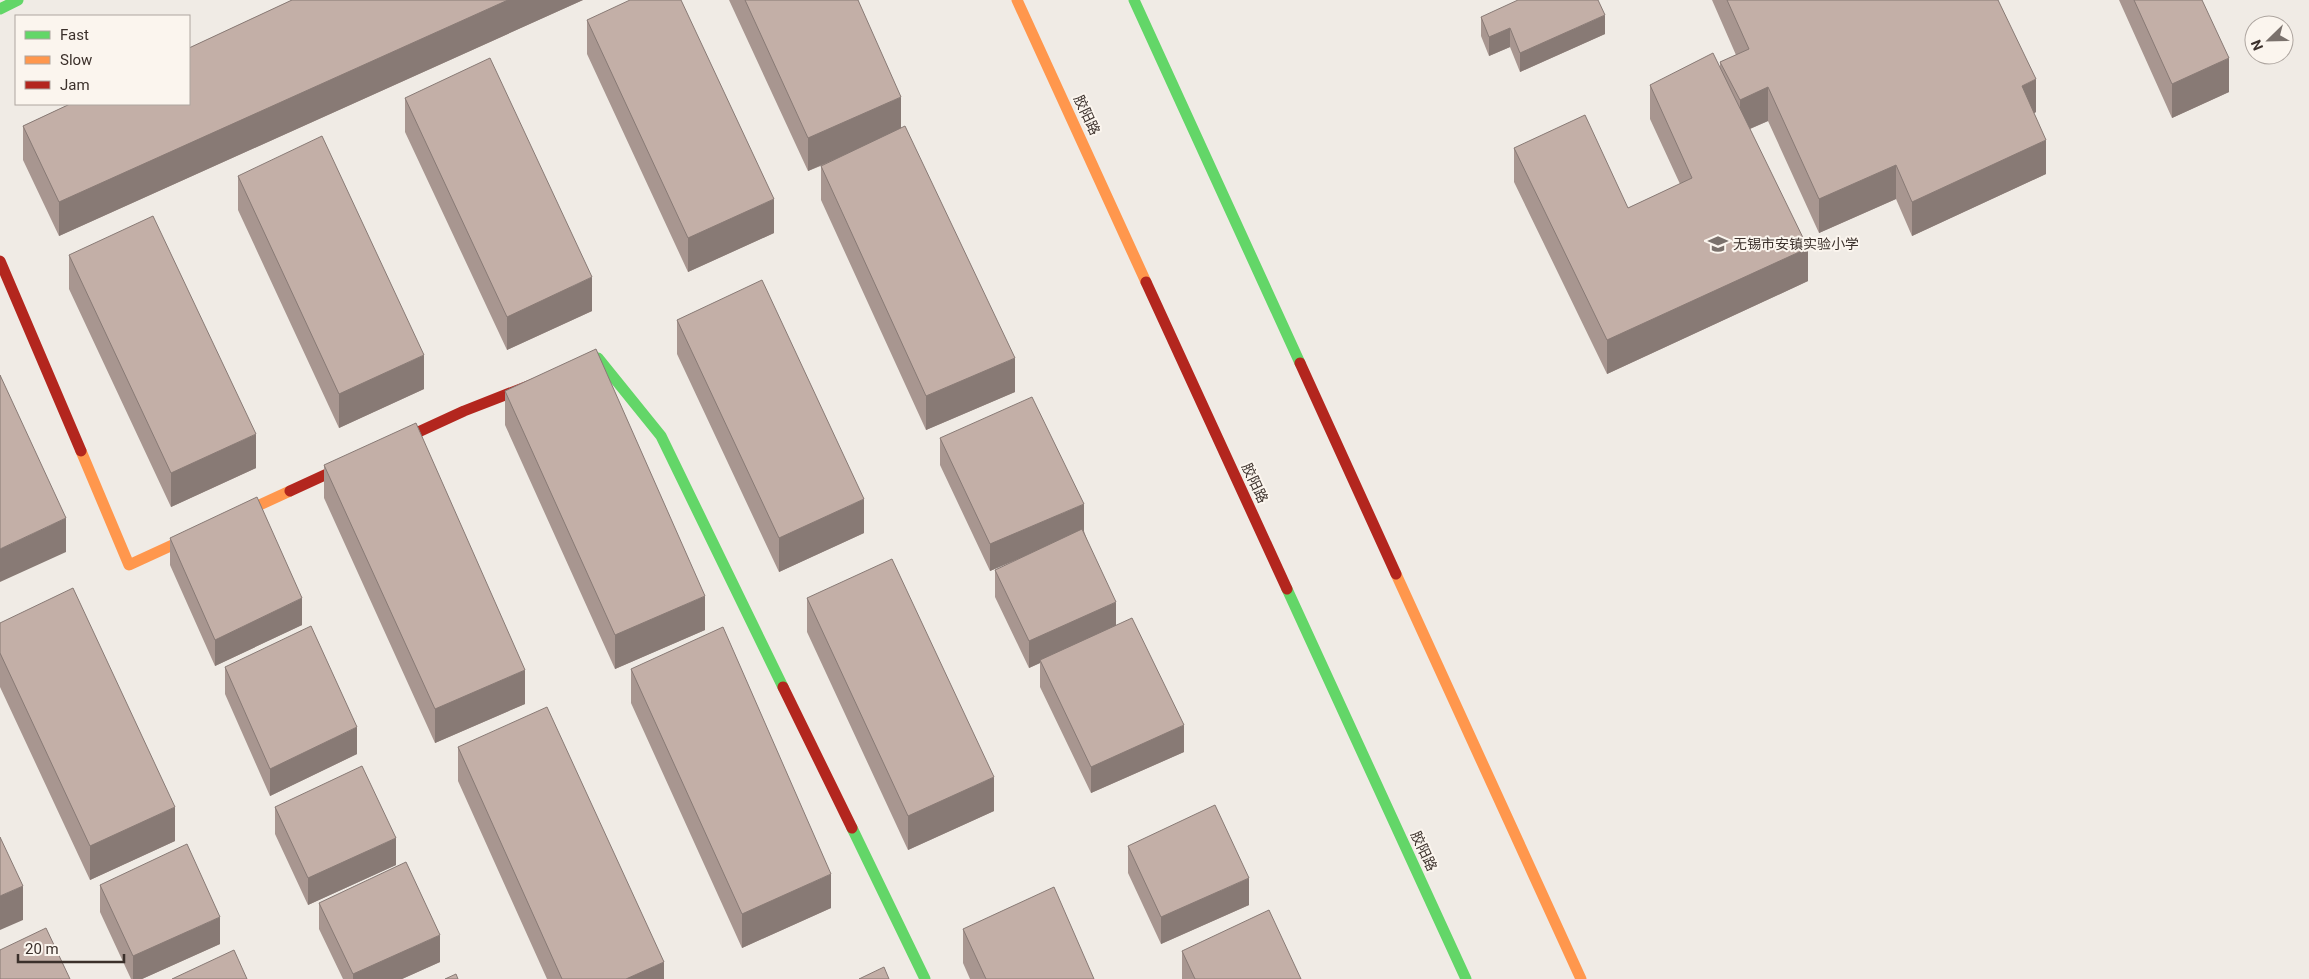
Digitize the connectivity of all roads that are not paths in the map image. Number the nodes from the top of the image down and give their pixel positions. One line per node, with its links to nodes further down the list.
1 (18, 0): 4 (main road)
2 (1017, 0): 7 (main road, 胶阳路)
3 (1134, 0): 8 (main road)
4 (0, 9)
5 (0, 262): 6 (main road)
6 (925, 979)
7 (1466, 979)
8 (1581, 979)

